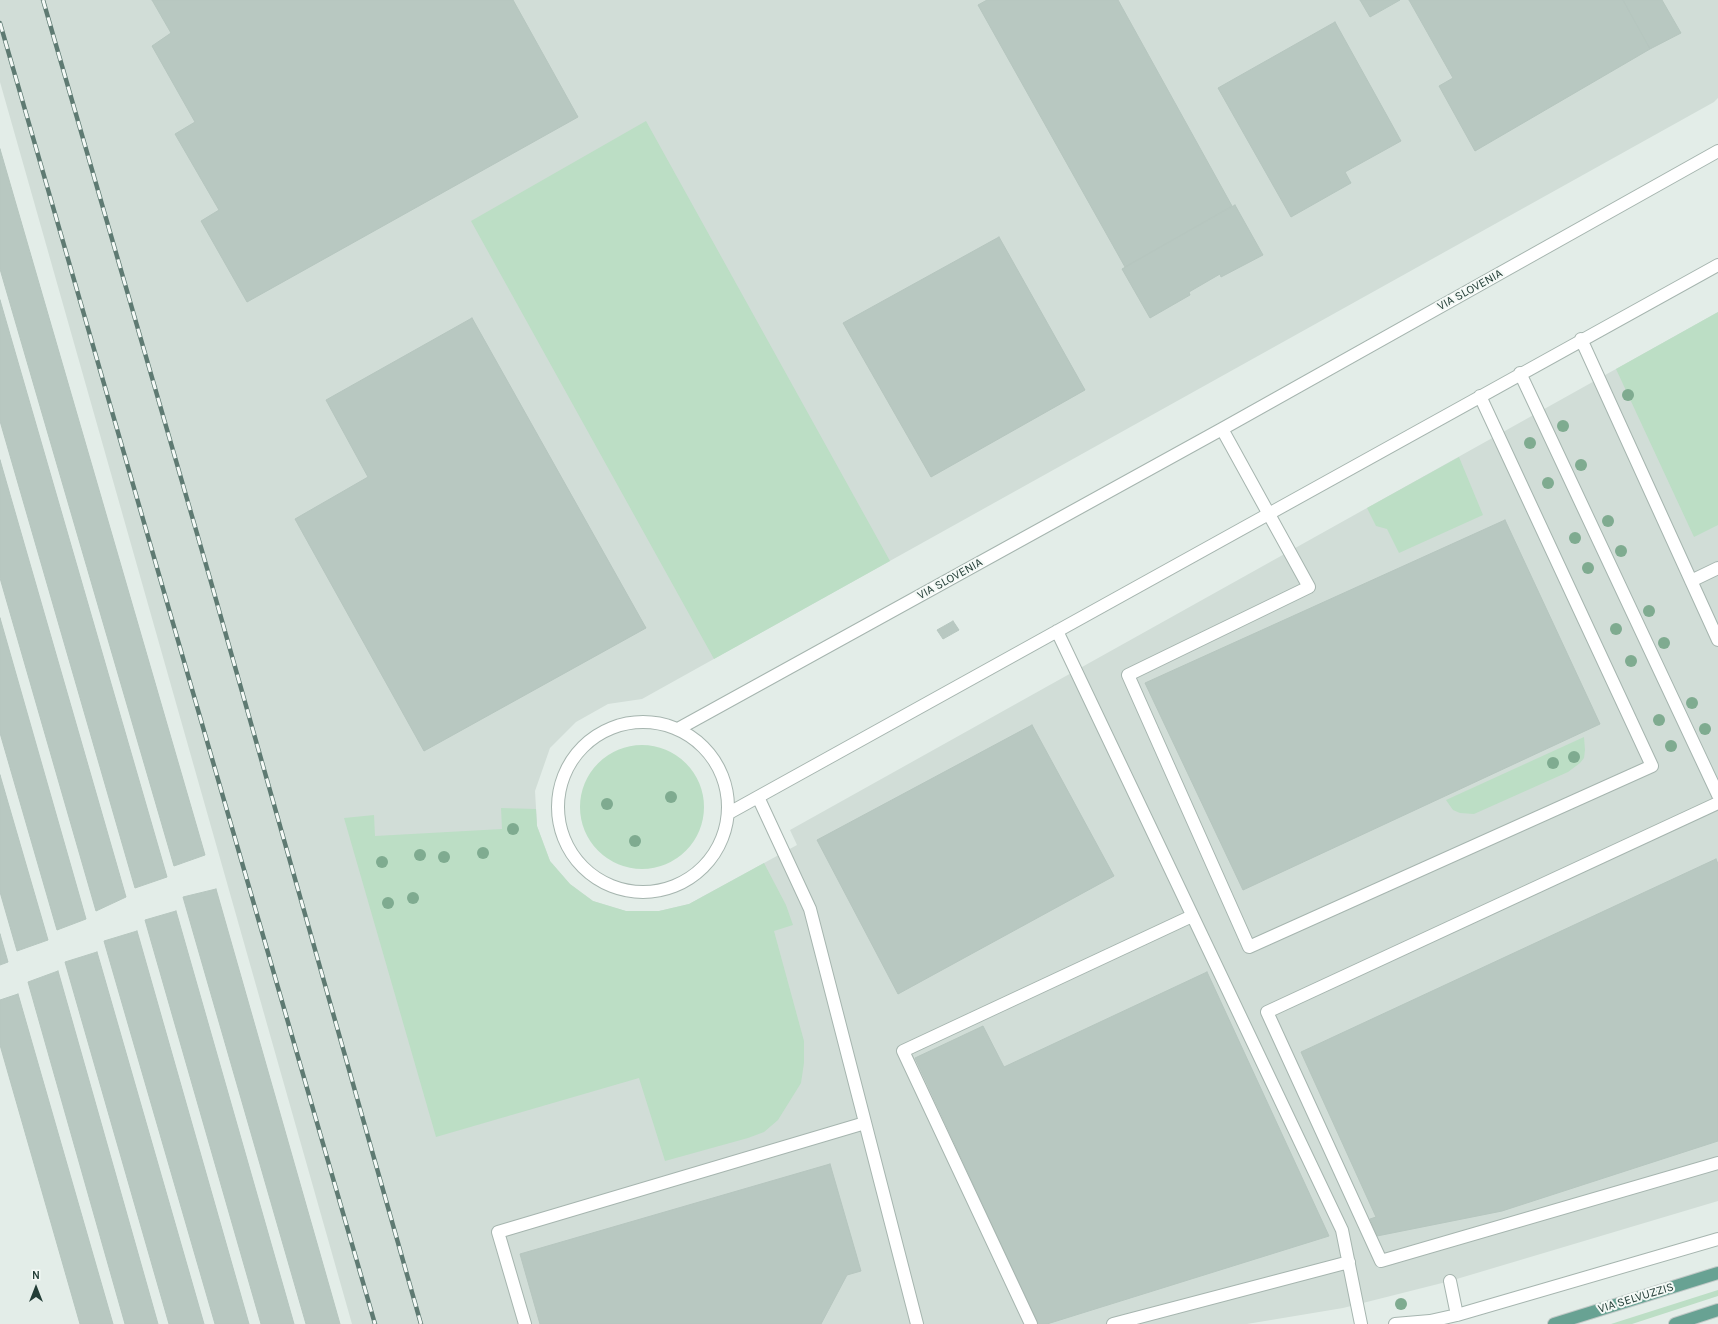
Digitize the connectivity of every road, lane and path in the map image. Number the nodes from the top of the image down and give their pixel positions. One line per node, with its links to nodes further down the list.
1 (1718, 151): 6 (street, VIA SLOVENIA)
2 (1718, 265): 3 (street)
3 (1581, 339): 4 (street); 9 (street)
4 (1520, 373): 5 (street); 13 (street)
5 (1480, 396): 7 (street); 7 (street)
6 (1222, 430): 7 (street); 12 (street, VIA SLOVENIA)
7 (1269, 513): 10 (street)
8 (1718, 568): 9 (street)
9 (1691, 581): 11 (street)
10 (1057, 631): 14 (street); 17 (street)
11 (1718, 640)
12 (678, 729): 16 (street); 16 (street)
13 (1718, 795)
14 (758, 796): 16 (street); 18 (street)
15 (1718, 803): 19 (street)
16 (729, 813)
17 (1192, 916): 21 (street); 29 (street)
18 (865, 1123): 27 (street); 28 (street)
19 (1718, 1163)
20 (1718, 1239): 25 (street)
21 (1349, 1262): 30 (street); 31 (street)
22 (1718, 1273): 33 (main road, VIA SELVUZZIS)
23 (1450, 1281): 25 (street)
24 (1718, 1310): 34 (main road)
25 (1457, 1315): 26 (street)
26 (1430, 1322): 32 (street)
27 (525, 1324)
28 (917, 1324)
29 (1031, 1324)
30 (1113, 1324)
31 (1361, 1324)
32 (1395, 1324)
33 (1554, 1324)
34 (1675, 1324)

